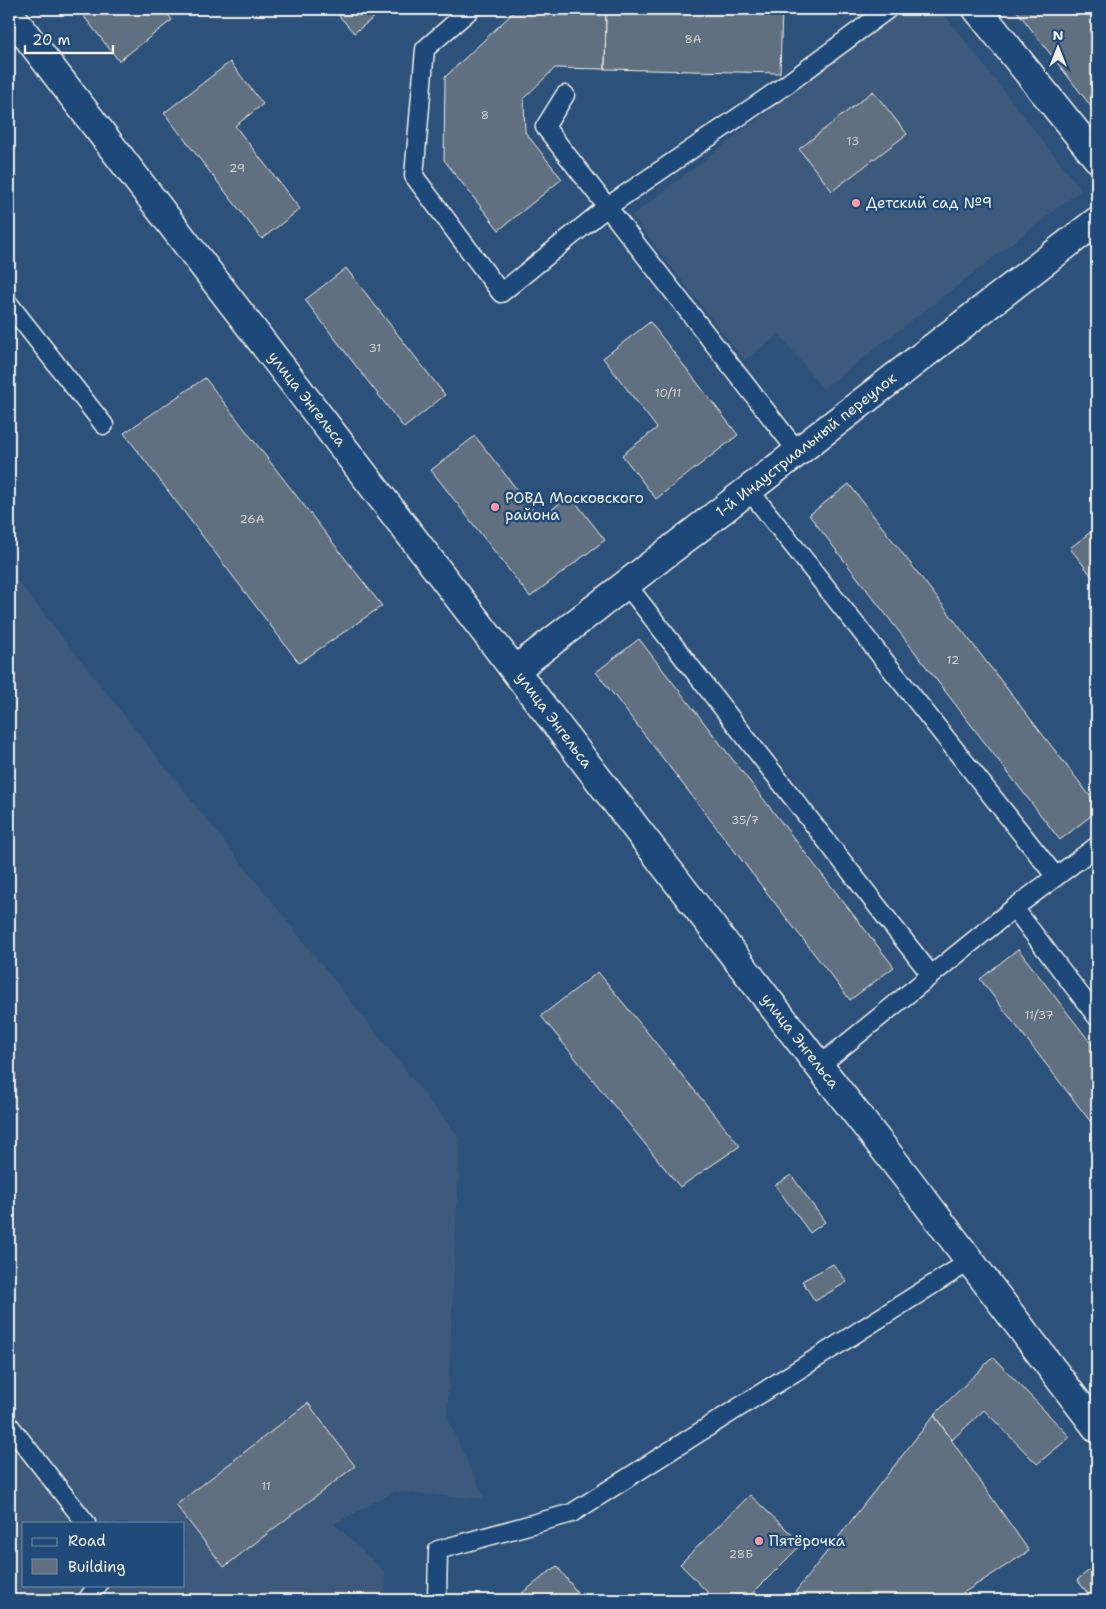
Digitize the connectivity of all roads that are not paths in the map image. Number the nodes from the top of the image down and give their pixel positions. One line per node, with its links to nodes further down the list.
1 (471, 9): 7 (lane)
2 (888, 9): 7 (lane)
3 (977, 9): 6 (street)
4 (9, 12): 14 (street, улица Энгельса)
5 (565, 95): 7 (lane)
6 (1097, 158)
7 (607, 207): 11 (lane)
8 (1097, 221): 11 (street, 1-й Индустриальный переулок)
9 (9, 304): 10 (lane)
10 (104, 425)
11 (798, 452): 12 (street, 1-й Индустриальный переулок)
12 (749, 490): 13 (street, 1-й Индустриальный переулок); 16 (lane)
13 (626, 584): 14 (street, 1-й Индустриальный переулок); 18 (lane)
14 (515, 670): 20 (street, улица Энгельса)
15 (1097, 846): 16 (lane)
16 (1056, 877): 17 (lane)
17 (1014, 908): 18 (lane); 19 (lane)
18 (931, 975): 20 (lane)
19 (1097, 1016)
20 (819, 1066): 21 (street, улица Энгельса)
21 (970, 1261): 23 (street, улица Энгельса); 27 (lane)
22 (9, 1425): 24 (lane)
23 (1097, 1428)
24 (85, 1522)
25 (97, 1586): 26 (lane)
26 (87, 1600)
27 (437, 1600)

